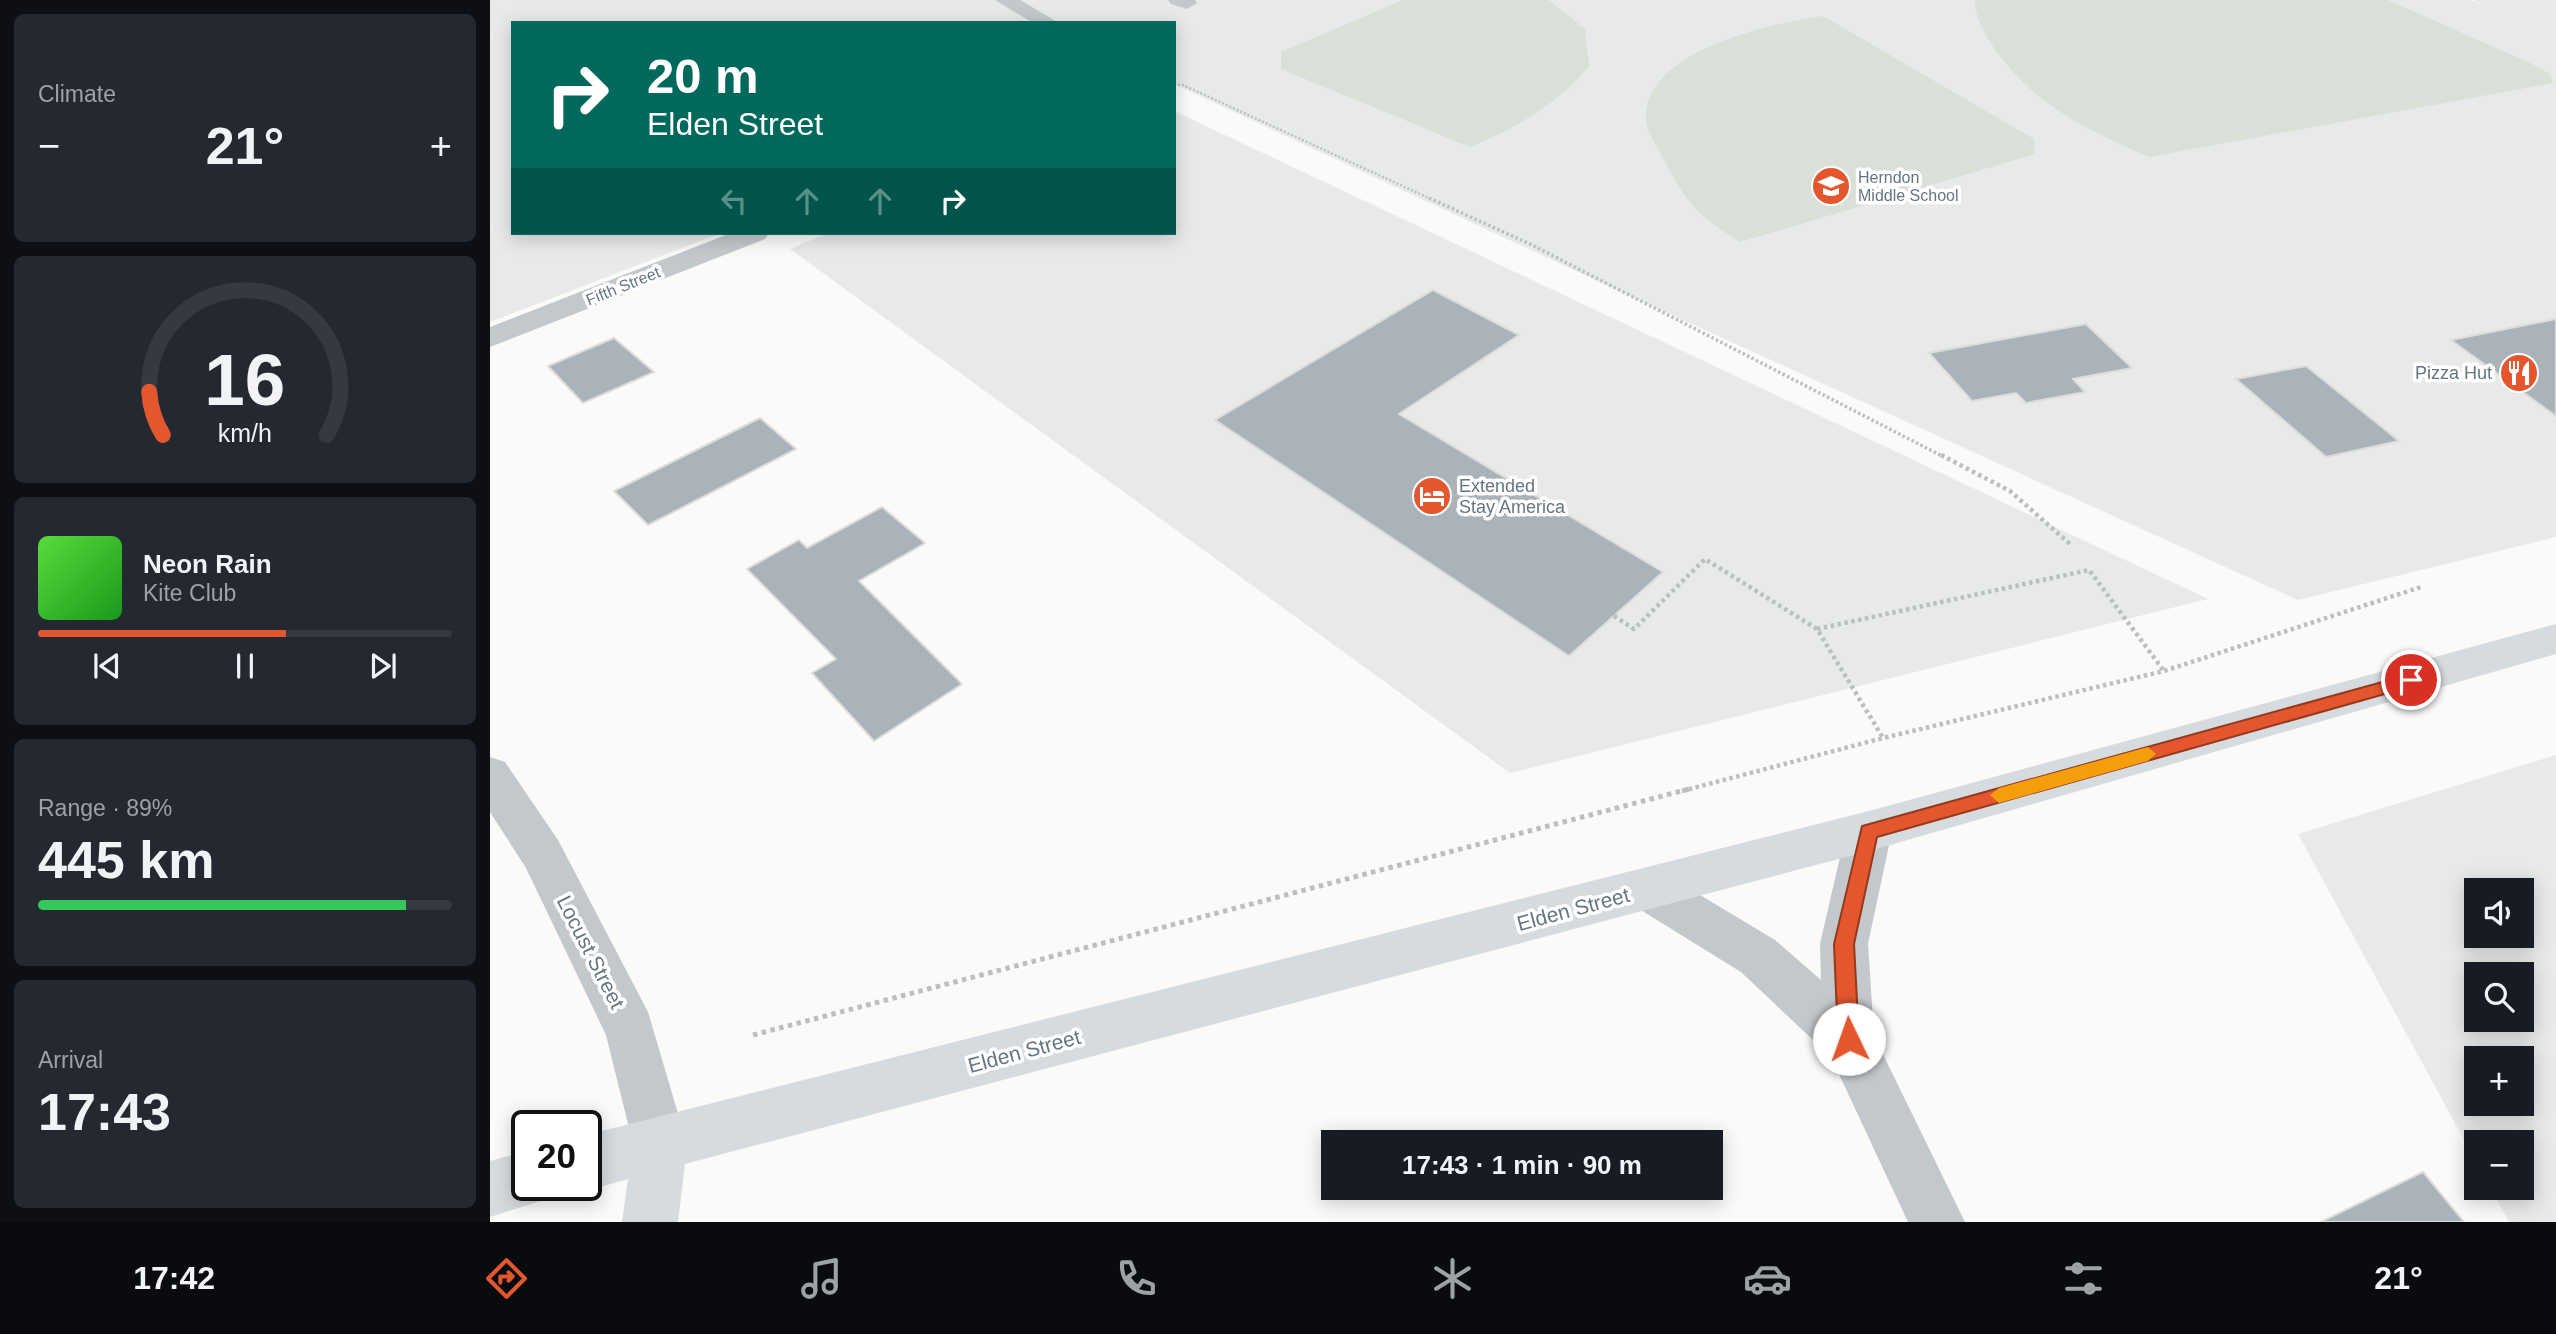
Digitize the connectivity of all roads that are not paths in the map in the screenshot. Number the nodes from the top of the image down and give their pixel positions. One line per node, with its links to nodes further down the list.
1 (1005, 0): 2 (street)
2 (1045, 21)
3 (750, 235): 4 (street, Fifth Street)
4 (490, 338)
5 (2556, 639): 7 (main road, Elden Street)
6 (490, 775): 10 (street, Locust Street)
7 (1869, 831): 8 (main road, Elden Street); 9 (street)
8 (1648, 889): 9 (street); 10 (main road, Elden Street)
9 (1849, 1039): 15 (street)
10 (660, 1144): 11 (main road, Elden Street); 14 (main road)
11 (602, 1159)
12 (511, 1183): 13 (main road)
13 (490, 1189)
14 (650, 1222)
15 (1937, 1222)

